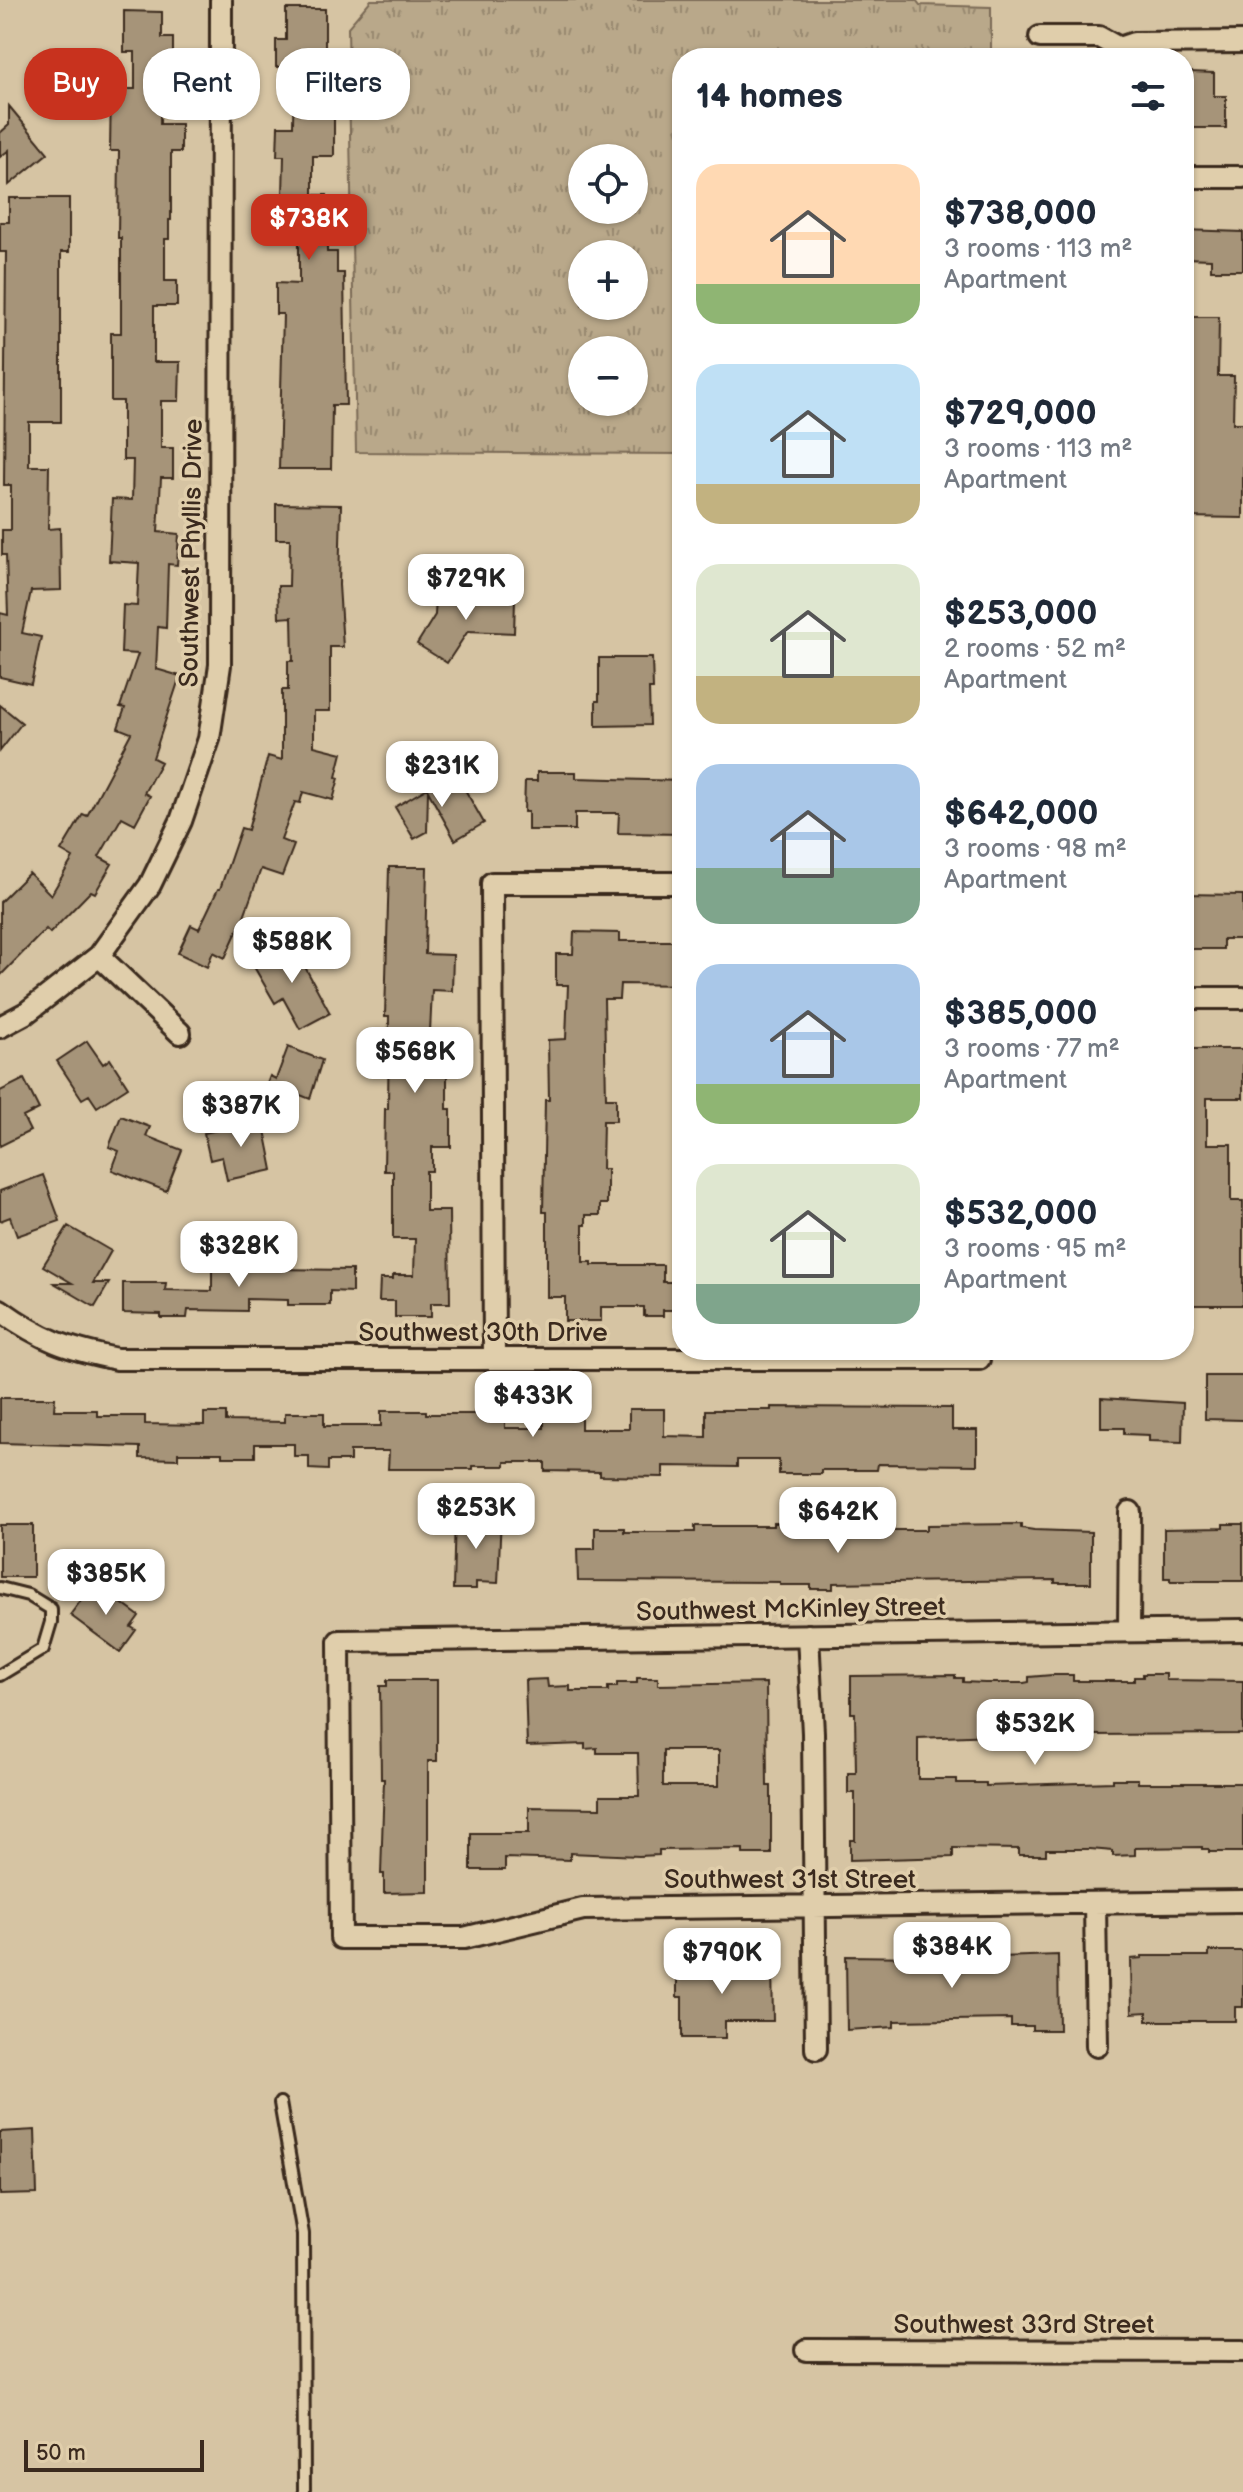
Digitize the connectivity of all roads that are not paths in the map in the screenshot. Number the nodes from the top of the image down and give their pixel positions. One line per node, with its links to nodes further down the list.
1 (221, 0): 9 (street, Southwest Phyllis Drive)
2 (1040, 37): 4 (street)
3 (1243, 42): 5 (street)
4 (1111, 48)
5 (1126, 48)
6 (1194, 177): 7 (street)
7 (1243, 177)
8 (672, 883): 16 (street)
9 (99, 956): 12 (street, Southwest Phyllis Drive); 13 (street)
10 (1194, 998): 11 (street)
11 (1243, 998)
12 (0, 1027)
13 (180, 1033)
14 (0, 1310): 16 (street, Southwest 30th Drive)
15 (672, 1356): 16 (street, Southwest 30th Drive)
16 (494, 1359)
17 (1130, 1512): 19 (street)
18 (0, 1588): 22 (lane)
19 (1129, 1630): 20 (street, Southwest McKinley Street); 21 (street, Southwest McKinley Street)
20 (1243, 1630)
21 (808, 1635): 25 (street); 26 (street, Southwest McKinley Street)
22 (0, 1675)
23 (1243, 1901): 24 (street, Southwest 31st Street)
24 (1095, 1903): 25 (street, Southwest 31st Street); 27 (street)
25 (813, 1907): 26 (street, Southwest 31st Street); 28 (street)
26 (341, 1938)
27 (1097, 2046)
28 (816, 2049)
29 (280, 2103): 32 (lane)
30 (806, 2350): 31 (street, Southwest 33rd Street)
31 (1243, 2351)
32 (304, 2492)

